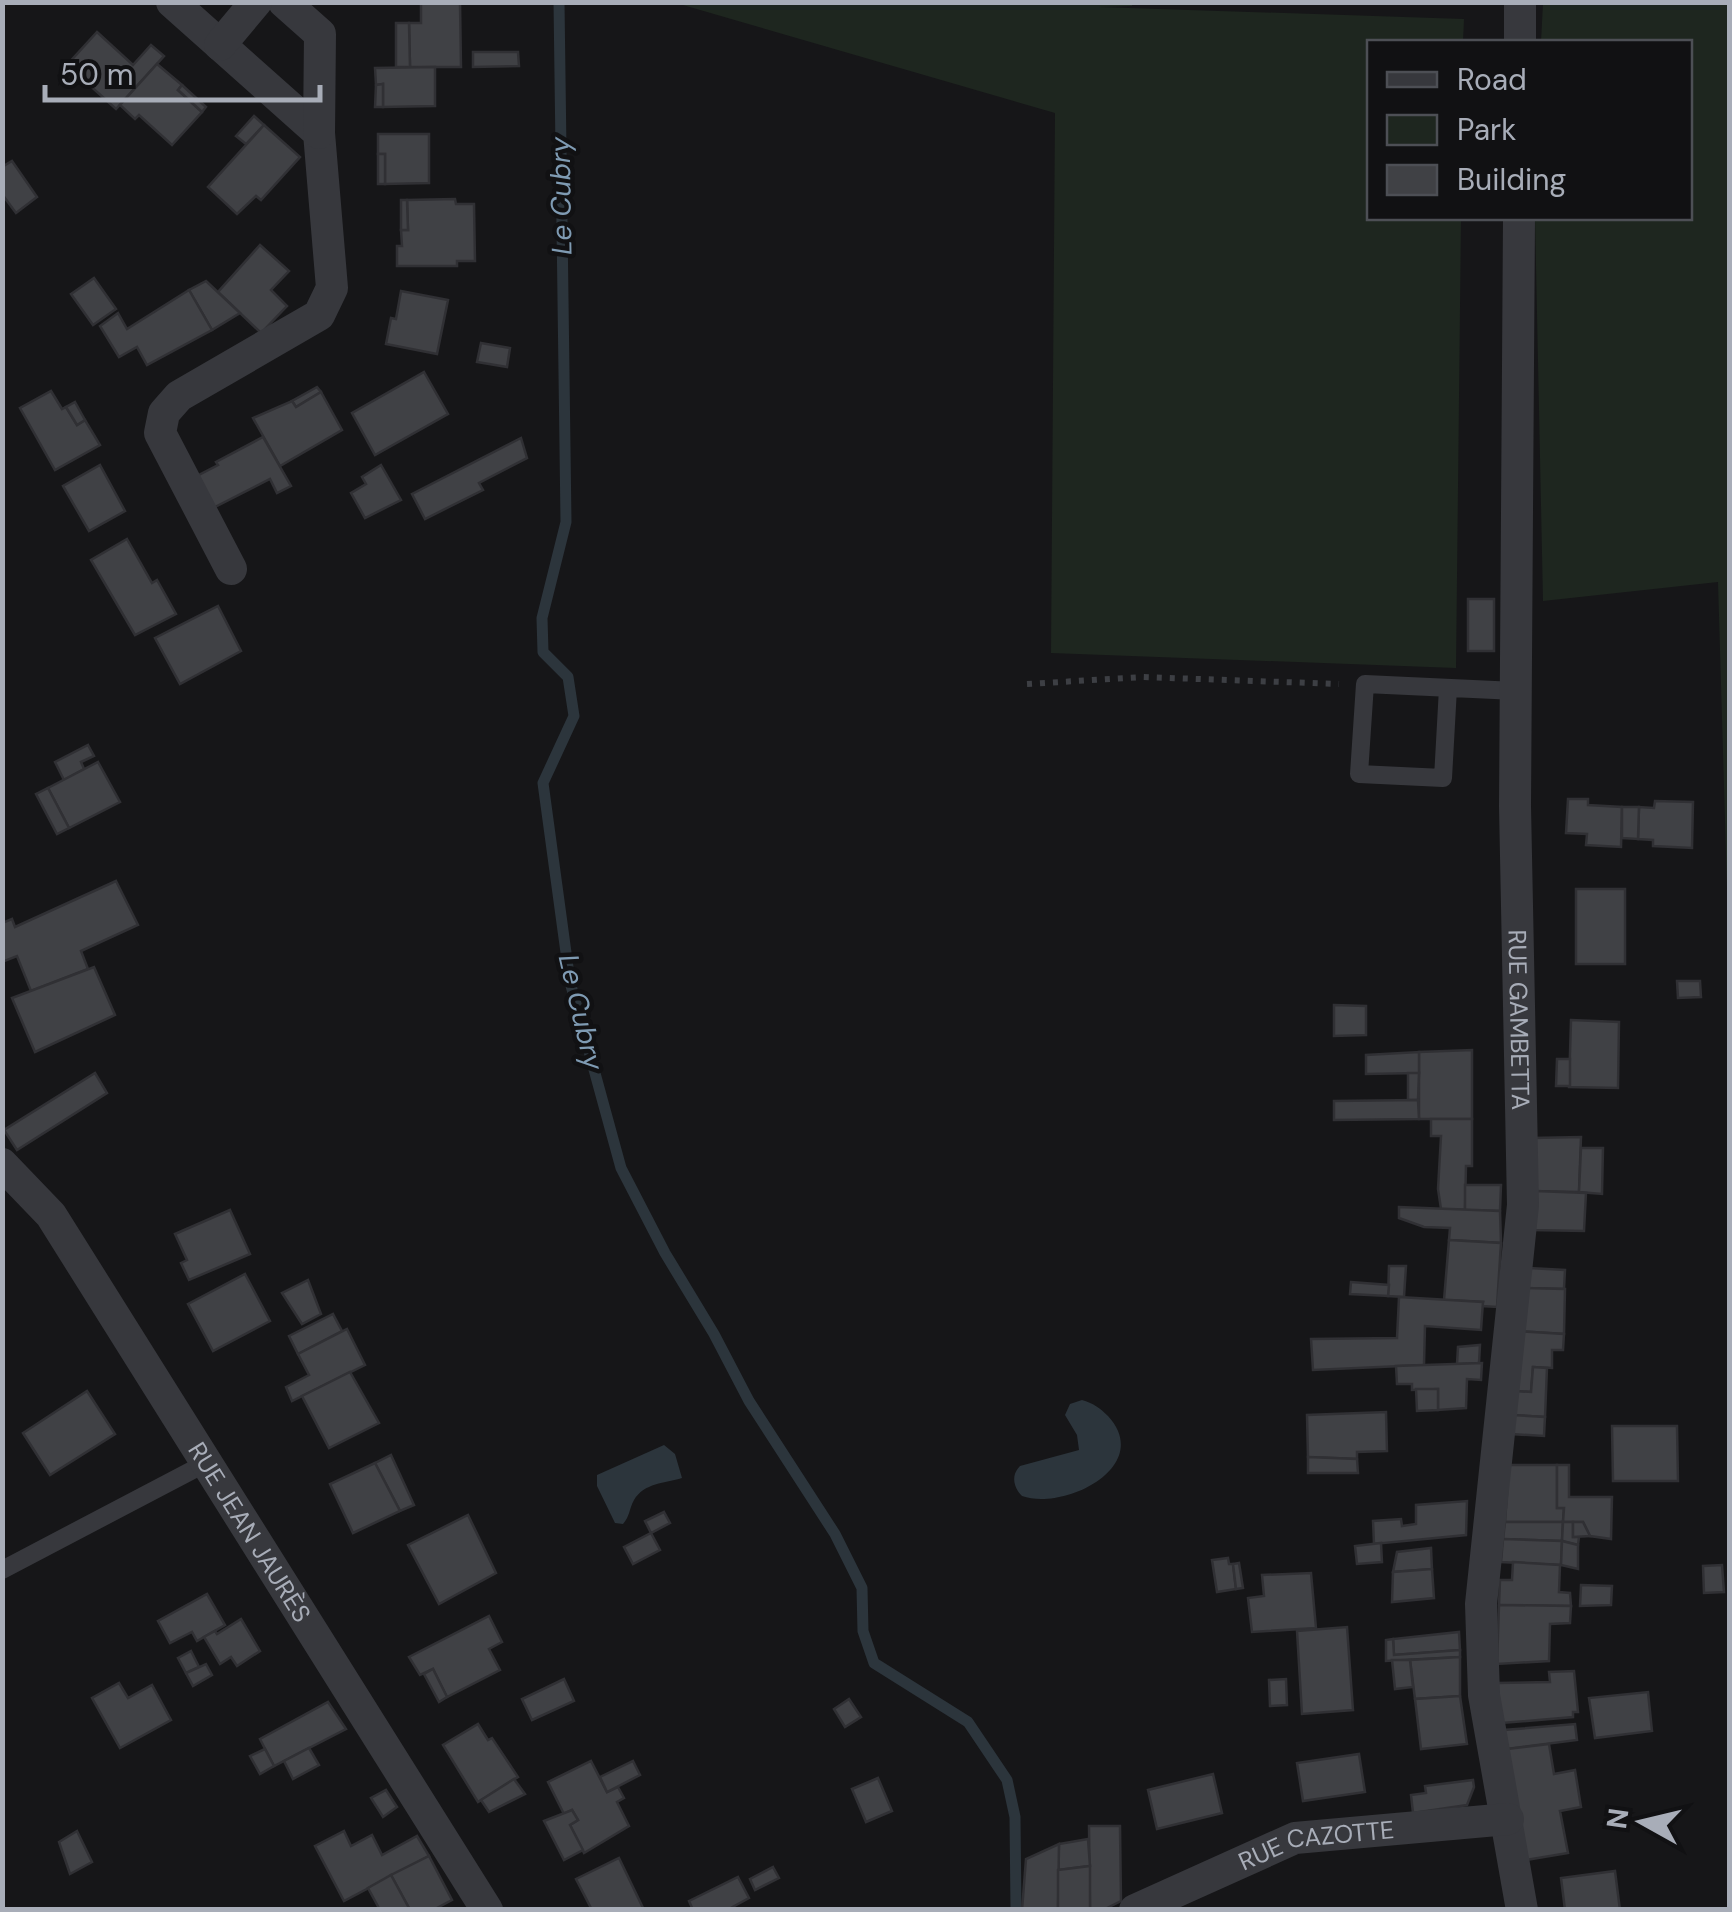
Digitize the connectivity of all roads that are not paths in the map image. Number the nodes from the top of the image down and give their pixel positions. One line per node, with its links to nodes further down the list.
1 (172, 2): 6 (street)
2 (256, 2): 6 (street)
3 (284, 2): 7 (street)
4 (1520, 2): 5 (street)
5 (1520, 40)
6 (220, 45): 7 (street)
7 (319, 132): 9 (street)
8 (1519, 220): 11 (street, RUE GAMBETTA)
9 (231, 568)
10 (1448, 688): 10 (lane); 11 (lane)
11 (1516, 692): 15 (street, RUE GAMBETTA)
12 (2, 1164): 13 (street, RUE JEAN JAURÈS)
13 (206, 1463): 14 (lane); 16 (street, RUE JEAN JAURÈS)
14 (2, 1570)
15 (1508, 1818): 17 (street, RUE CAZOTTE); 18 (street, RUE GAMBETTA)
16 (486, 1910)
17 (1135, 1910)
18 (1522, 1910)

